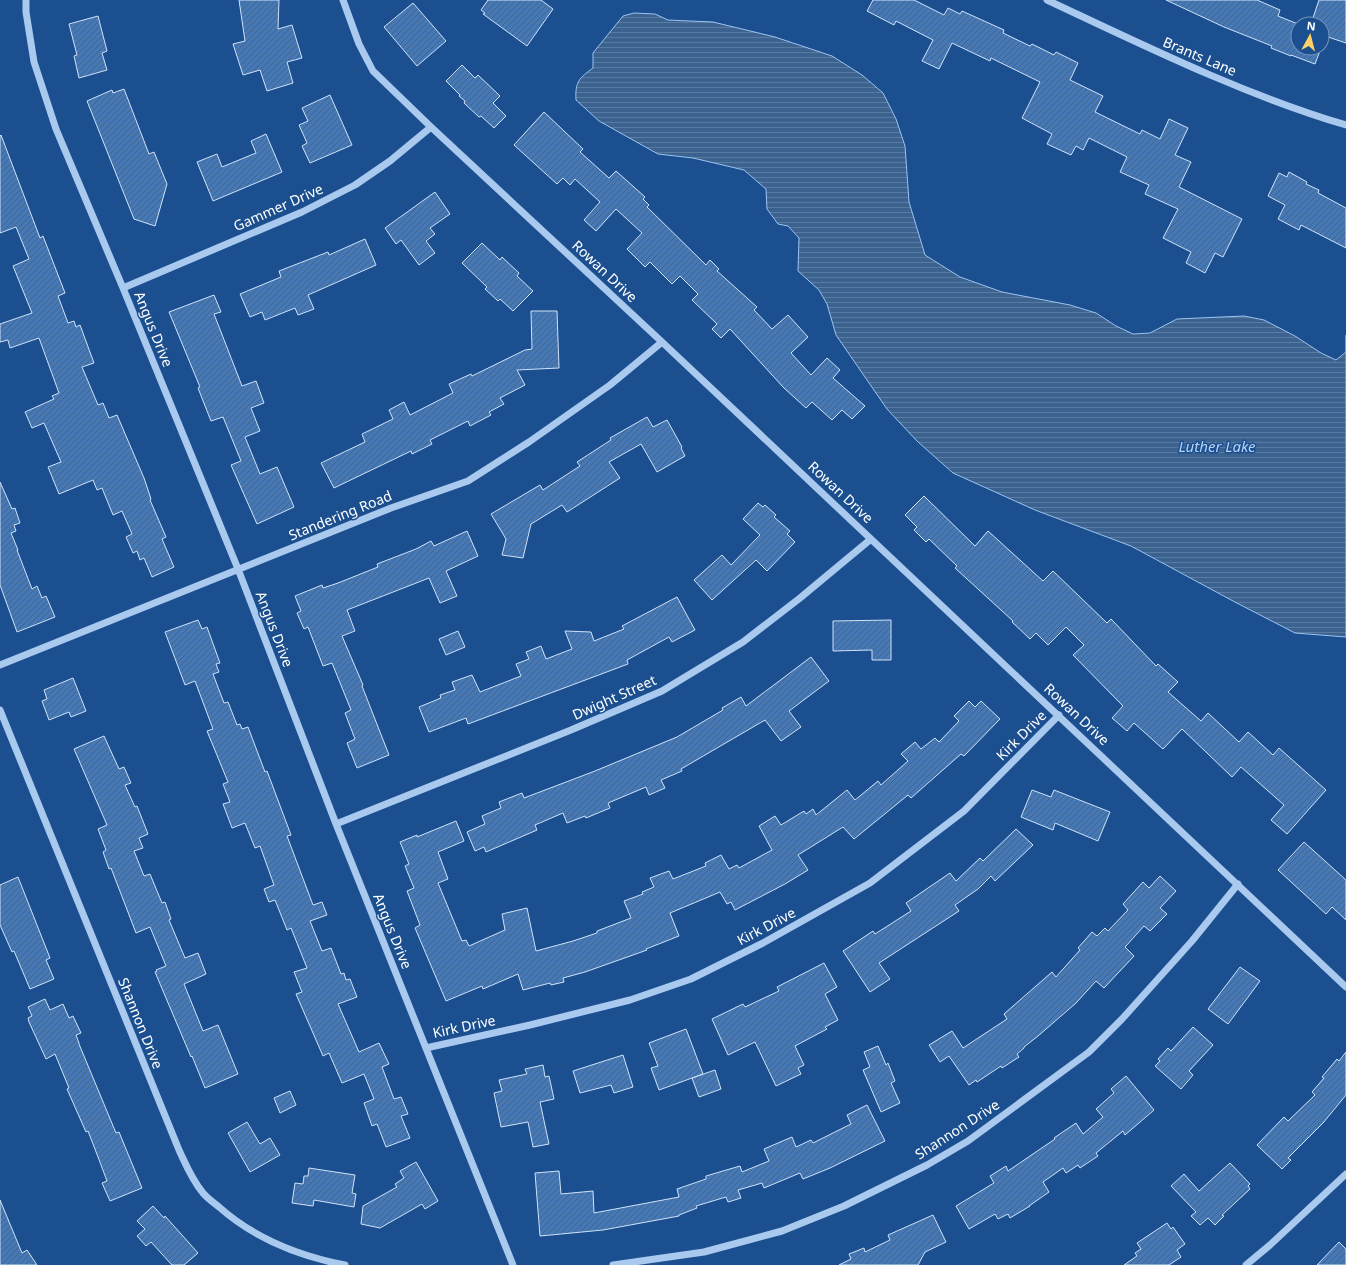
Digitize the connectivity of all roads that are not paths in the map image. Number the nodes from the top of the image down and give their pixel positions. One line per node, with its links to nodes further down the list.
1 (26, 0): 6 (street, Angus Drive)
2 (343, 0): 5 (street, Rowan Drive)
3 (1047, 0): 4 (street, Brants Lane)
4 (1346, 125)
5 (431, 127): 6 (street, Gammer Drive); 7 (street, Rowan Drive)
6 (123, 288): 9 (street, Angus Drive)
7 (662, 342): 8 (street, Rowan Drive); 9 (street, Standering Road)
8 (871, 538): 12 (street, Rowan Drive); 13 (street, Dwight Street)
9 (238, 569): 10 (street, Standering Road); 13 (street, Angus Drive)
10 (0, 665)
11 (0, 710): 18 (street, Shannon Drive)
12 (1059, 715): 14 (street, Rowan Drive); 16 (street, Kirk Drive)
13 (336, 824): 16 (street, Angus Drive)
14 (1238, 884): 15 (street, Rowan Drive); 20 (street, Shannon Drive)
15 (1346, 987)
16 (426, 1048): 19 (street, Angus Drive)
17 (1346, 1174): 21 (street)
18 (345, 1265)
19 (513, 1265)
20 (612, 1265)
21 (1246, 1265)

